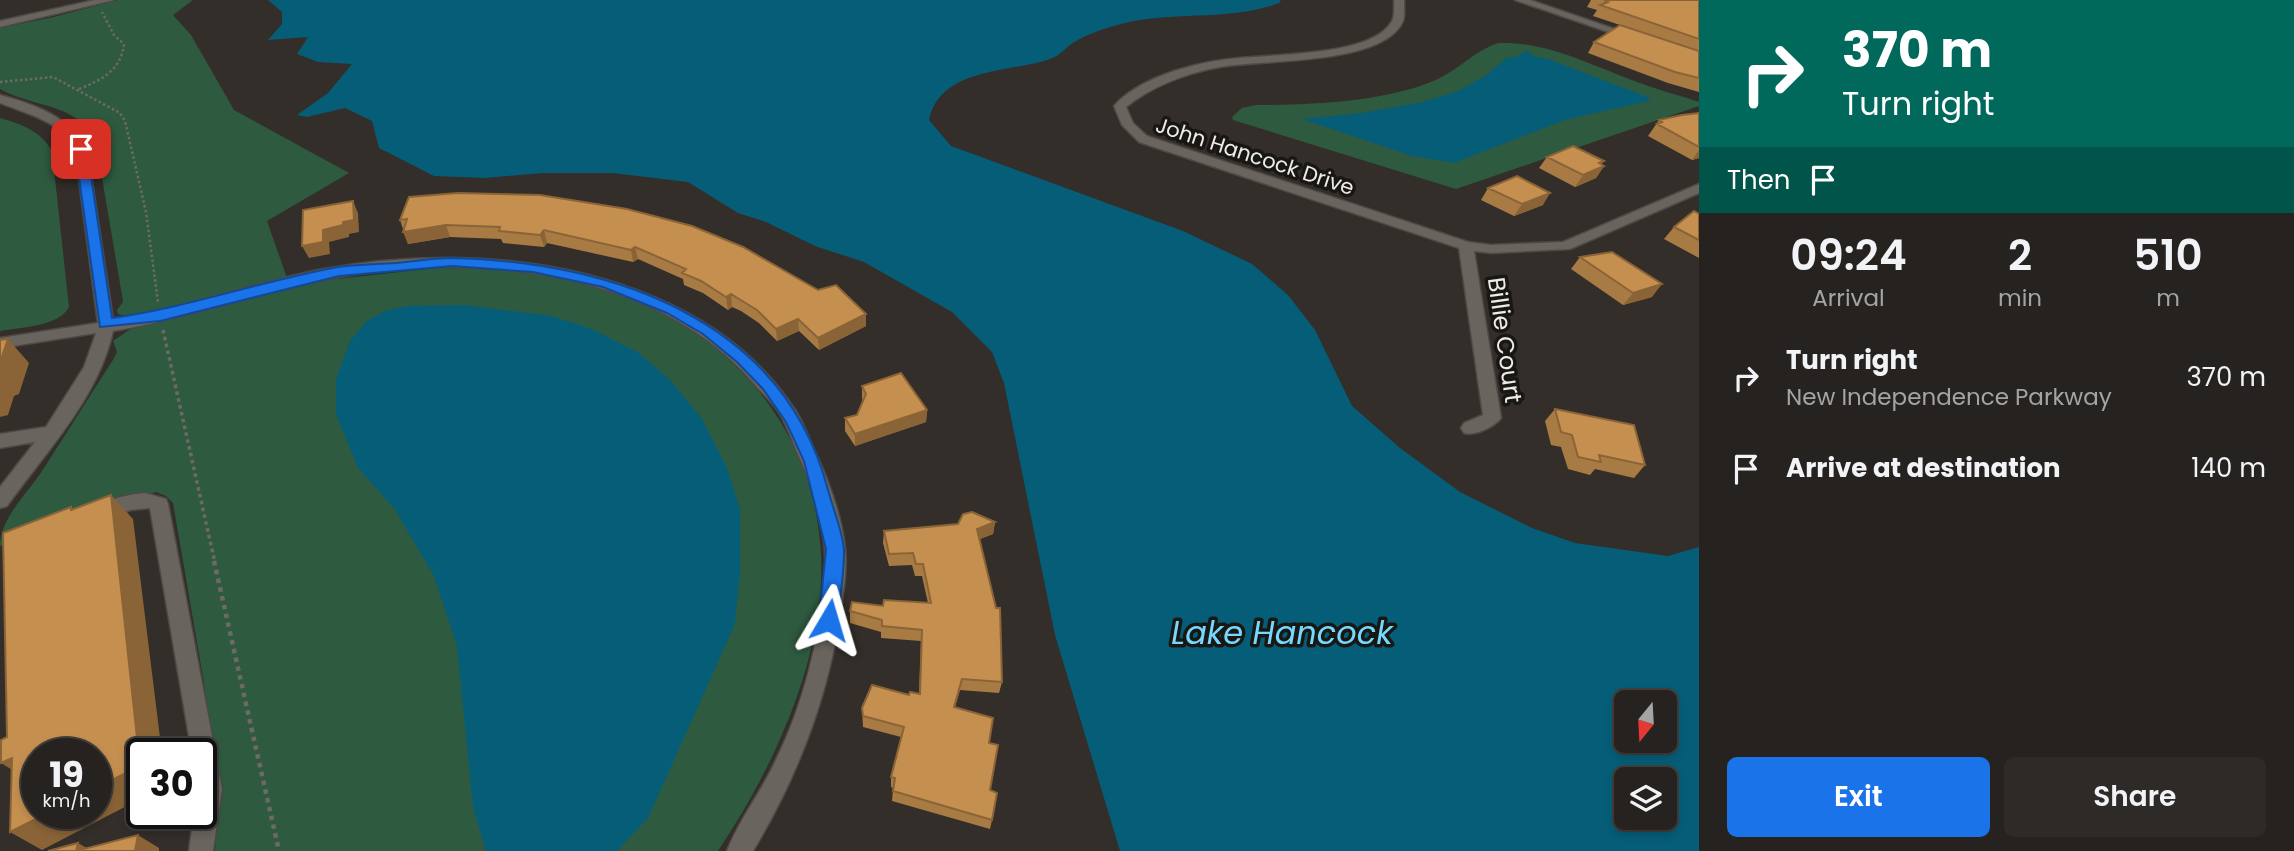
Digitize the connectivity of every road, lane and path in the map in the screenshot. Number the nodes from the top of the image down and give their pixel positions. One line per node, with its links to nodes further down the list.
1 (1399, 0): 11 (street, John Hancock Drive)
2 (1520, 0): 4 (street)
3 (104, 1): 5 (street); 8 (path)
4 (1542, 2): 6 (street)
5 (0, 24)
6 (1650, 42)
7 (0, 82): 8 (path)
8 (79, 89): 12 (path)
9 (0, 99): 13 (street)
10 (1699, 188): 11 (street, John Hancock Drive)
11 (1466, 246): 15 (street, Billie Court)
12 (160, 316): 13 (street); 21 (path); 22 (street)
13 (106, 324): 14 (street); 16 (street)
14 (0, 343)
15 (1470, 428)
16 (48, 433): 17 (street); 18 (street)
17 (0, 441)
18 (0, 501)
19 (73, 524): 20 (street)
20 (201, 851)
21 (279, 851)
22 (739, 851)

